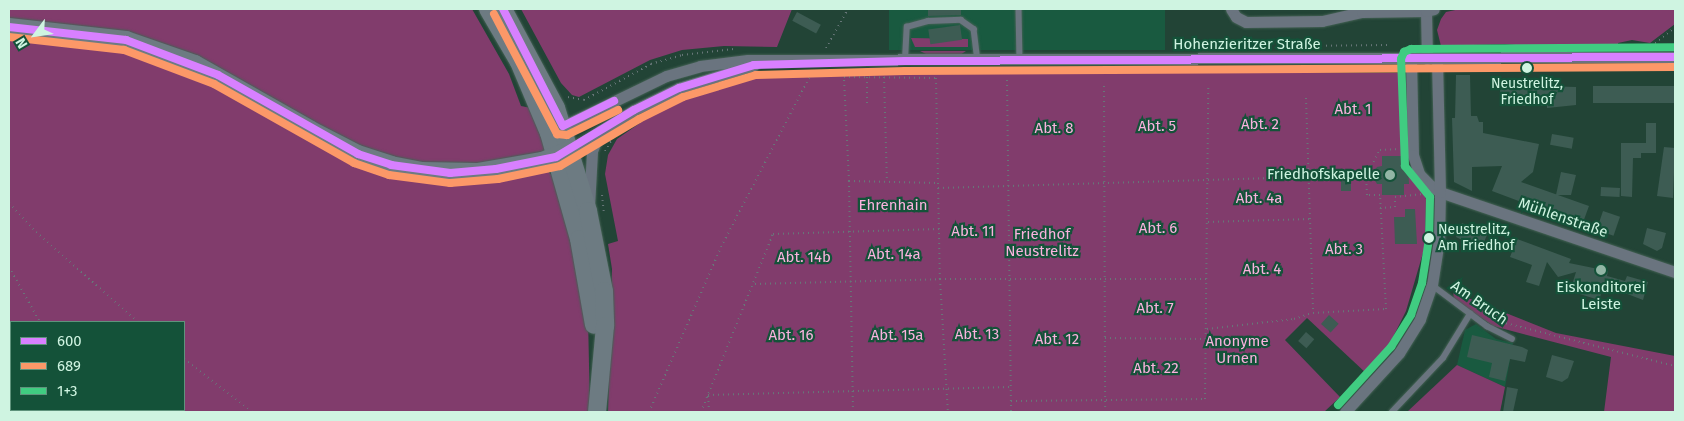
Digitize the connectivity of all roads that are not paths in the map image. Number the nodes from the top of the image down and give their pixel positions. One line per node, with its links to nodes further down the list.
1 (488, 9): 15 (main road)
2 (503, 9): 15 (main road)
3 (1020, 9): 12 (lane)
4 (1231, 9): 5 (street)
5 (1362, 10): 6 (street)
6 (1430, 10): 10 (street)
7 (9, 27): 17 (main road)
8 (1675, 57): 10 (street, Hohenzieritzer Straße)
9 (1411, 59): 10 (street, Hohenzieritzer Straße); 12 (street, Hohenzieritzer Straße); 18 (street, Mühlenstraße)
10 (1432, 59): 18 (street)
11 (978, 60): 12 (street, Hohenzieritzer Straße); 13 (street, Hohenzieritzer Straße); 13 (lane)
12 (1020, 60)
13 (905, 61): 14 (street, Hohenzieritzer Straße)
14 (819, 67): 15 (street, Hohenzieritzer Straße); 16 (street, Hohenzieritzer Straße)
15 (556, 130): 17 (main road)
16 (600, 131): 17 (street, Hohenzieritzer Straße); 19 (street)
17 (564, 153): 19 (main road); 24 (main road)
18 (1440, 192): 20 (street, Mühlenstraße); 21 (street)
19 (588, 211): 24 (main road)
20 (1675, 272)
21 (1432, 285): 22 (lane, Am Bruch); 26 (street)
22 (1470, 314): 23 (lane, Am Bruch); 27 (lane)
23 (1512, 339)
24 (600, 375): 25 (main road)
25 (597, 412)
26 (1344, 412)
27 (1392, 412)

